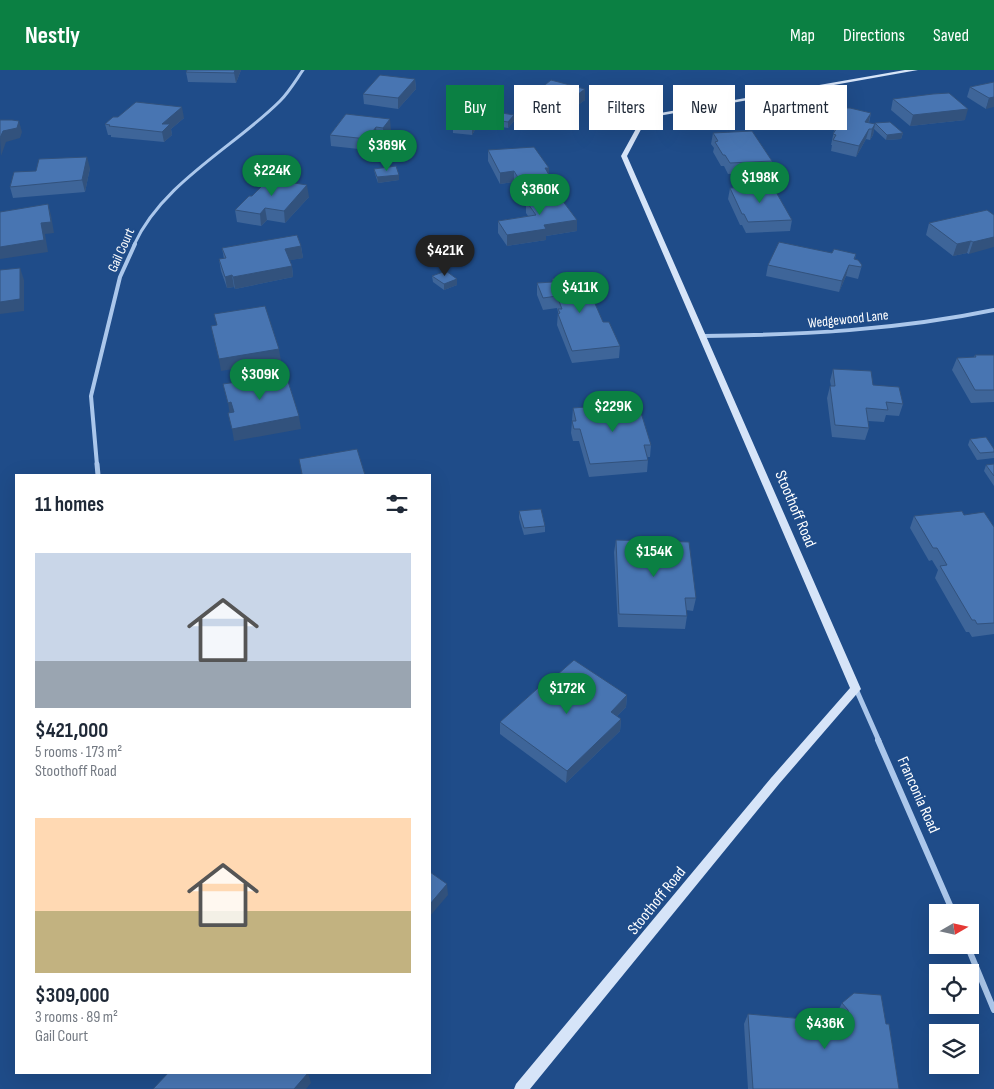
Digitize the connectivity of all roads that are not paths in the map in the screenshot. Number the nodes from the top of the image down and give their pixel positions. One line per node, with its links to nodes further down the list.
1 (303, 70): 5 (street, Gail Court)
2 (915, 70): 4 (street, Stoothoff Road)
3 (994, 310): 4 (street, Wedgewood Lane)
4 (703, 336): 6 (street, Stoothoff Road)
5 (98, 474)
6 (856, 689): 7 (street, Franconia Road); 10 (street, Stoothoff Road)
7 (950, 904)
8 (971, 954): 9 (street)
9 (994, 1010)
10 (521, 1089)

